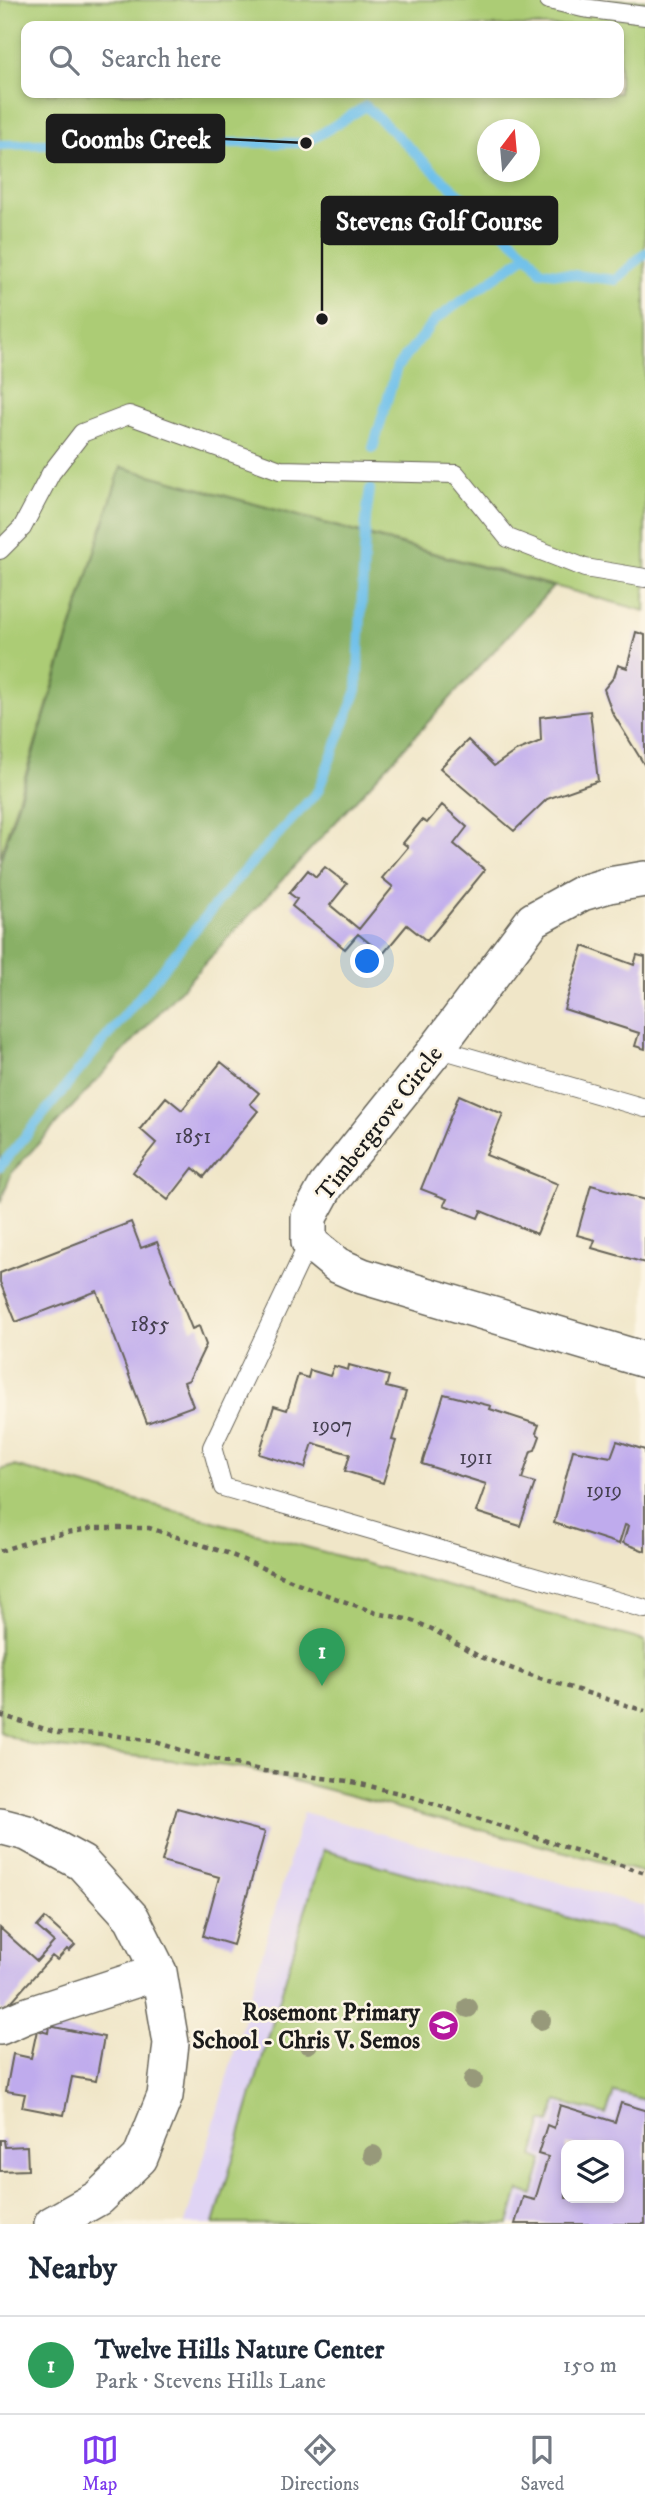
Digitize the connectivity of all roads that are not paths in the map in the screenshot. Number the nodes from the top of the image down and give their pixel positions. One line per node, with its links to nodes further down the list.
1 (549, 0): 2 (lane)
2 (645, 16)
3 (0, 550): 4 (lane)
4 (645, 578)
5 (645, 879): 6 (street, Timbergrove Circle)
6 (438, 1048): 7 (lane); 8 (street, Timbergrove Circle)
7 (645, 1108)
8 (309, 1242): 9 (street); 10 (lane)
9 (645, 1360)
10 (645, 1609)
11 (0, 1826): 12 (street)
12 (159, 1972): 13 (street); 14 (street)
13 (0, 2027)
14 (52, 2224)

